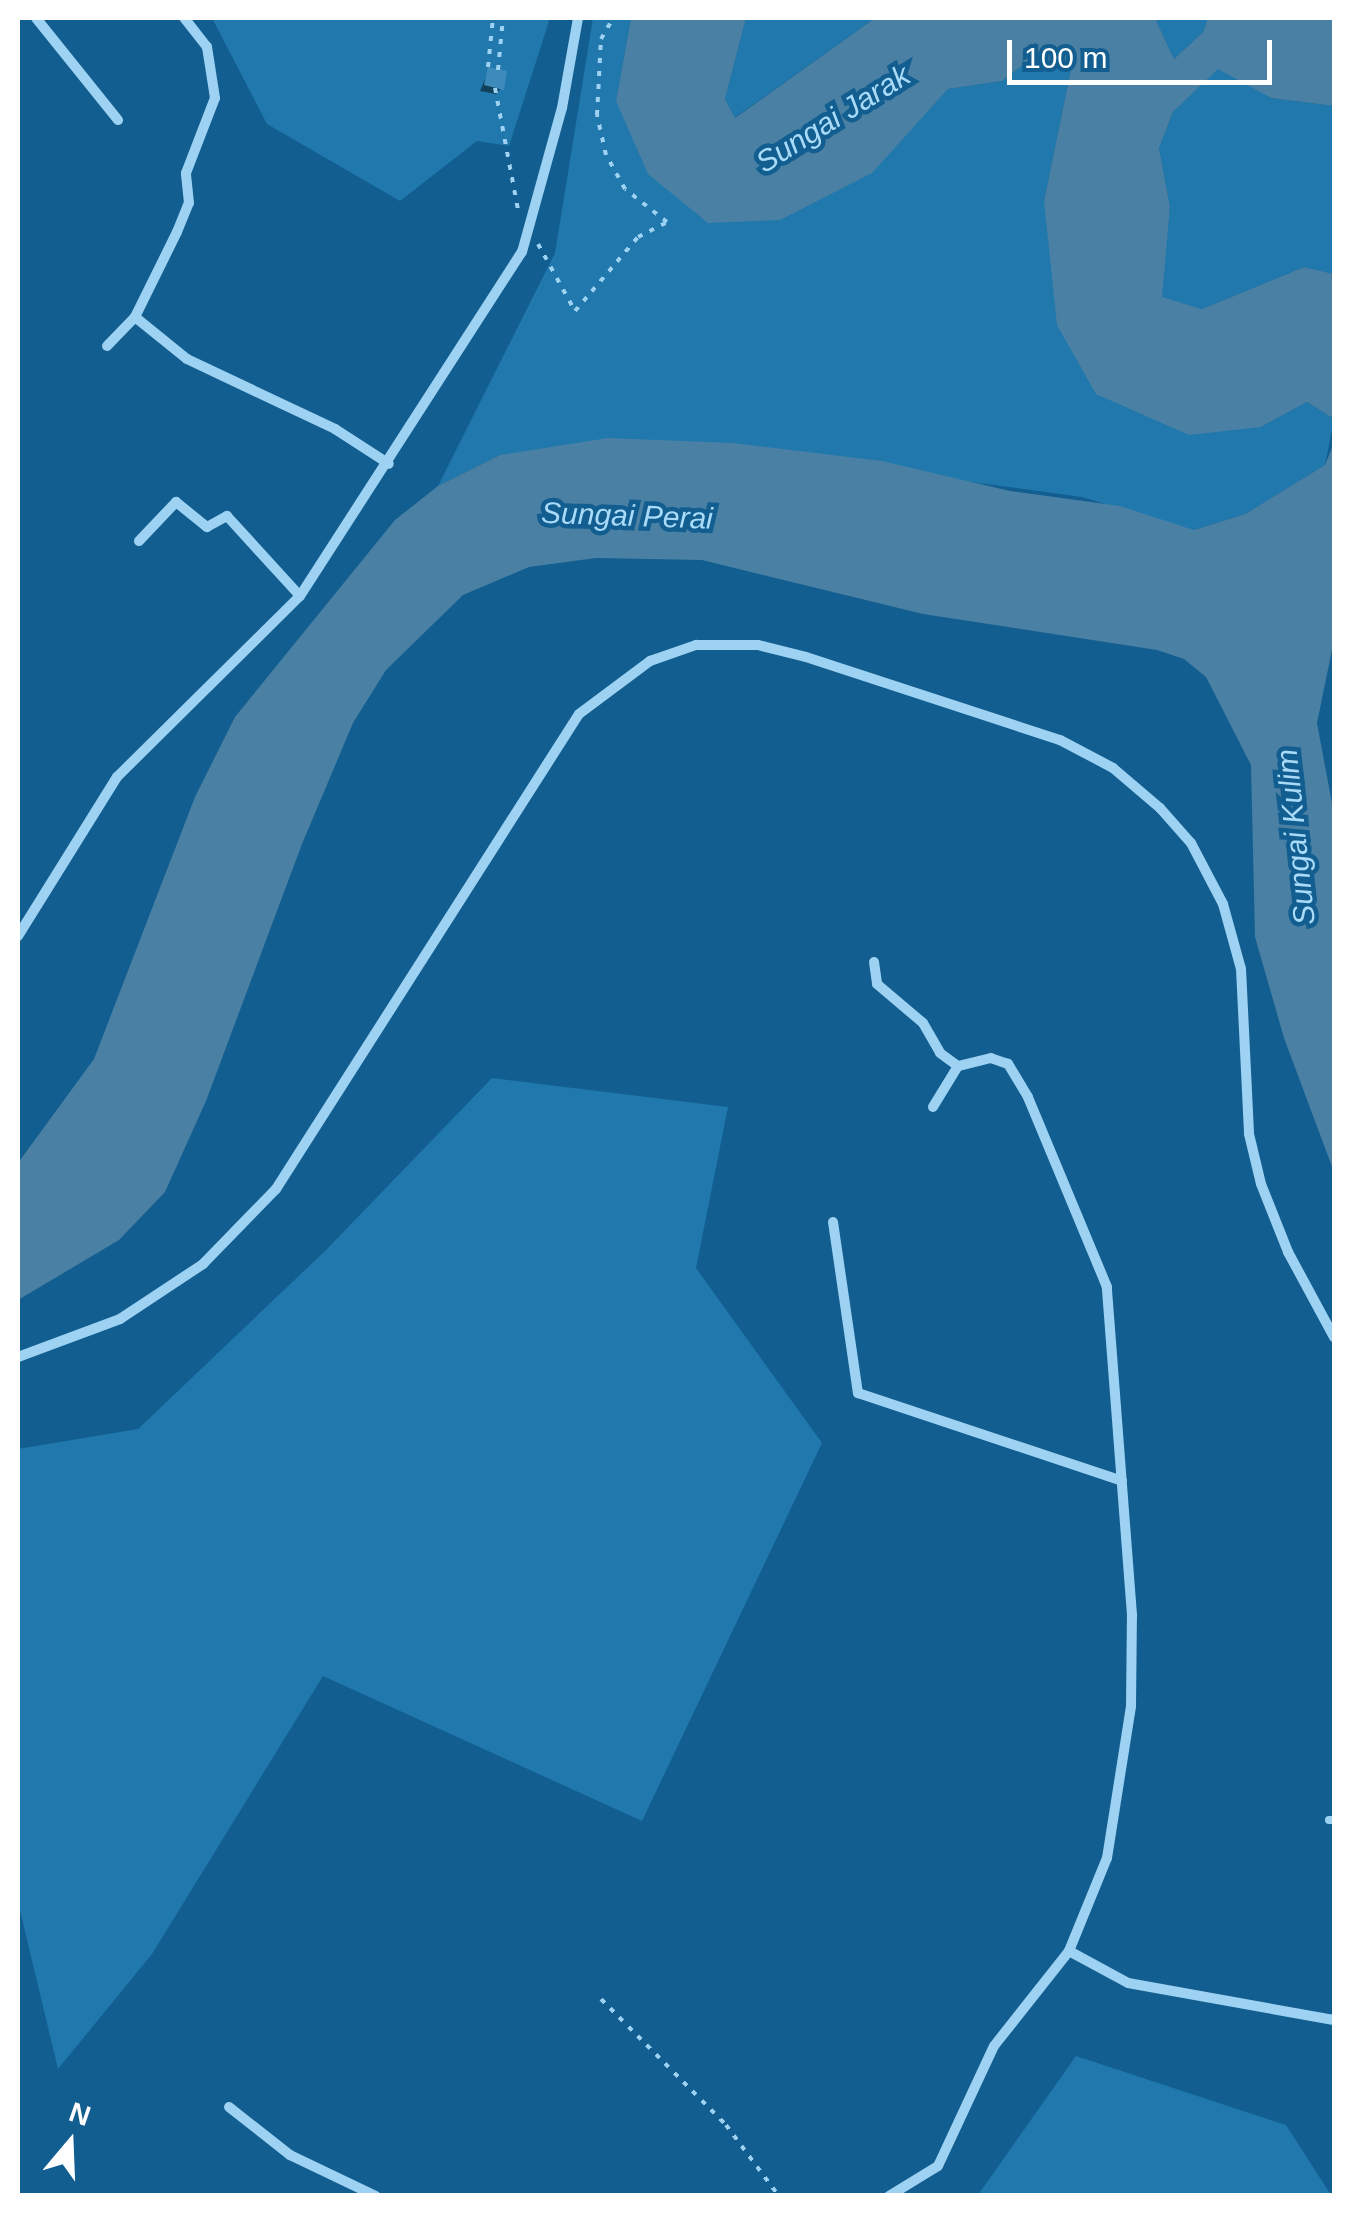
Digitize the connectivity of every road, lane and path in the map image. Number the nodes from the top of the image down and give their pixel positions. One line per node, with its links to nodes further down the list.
1 (36, 18): 10 (street)
2 (184, 18): 12 (street)
3 (493, 18): 7 (path)
4 (503, 18): 8 (path)
5 (578, 18): 11 (street)
6 (613, 18): 11 (path)
7 (488, 67)
8 (498, 70)
9 (495, 88): 11 (path)
10 (118, 120)
11 (528, 228): 14 (street)
12 (135, 317): 13 (street); 14 (street)
13 (107, 346)
14 (388, 464): 16 (street)
15 (139, 541): 16 (street)
16 (300, 596): 17 (street)
17 (18, 936)
18 (874, 962): 19 (street)
19 (958, 1066): 20 (street); 24 (street)
20 (933, 1107)
21 (833, 1222): 24 (street)
22 (1334, 1337): 23 (street)
23 (18, 1357)
24 (1122, 1481): 25 (street)
25 (1069, 1951): 27 (street); 31 (street)
26 (600, 1999): 30 (path)
27 (1334, 2020)
28 (229, 2107): 29 (street)
29 (376, 2196)
30 (780, 2196)
31 (889, 2196)

